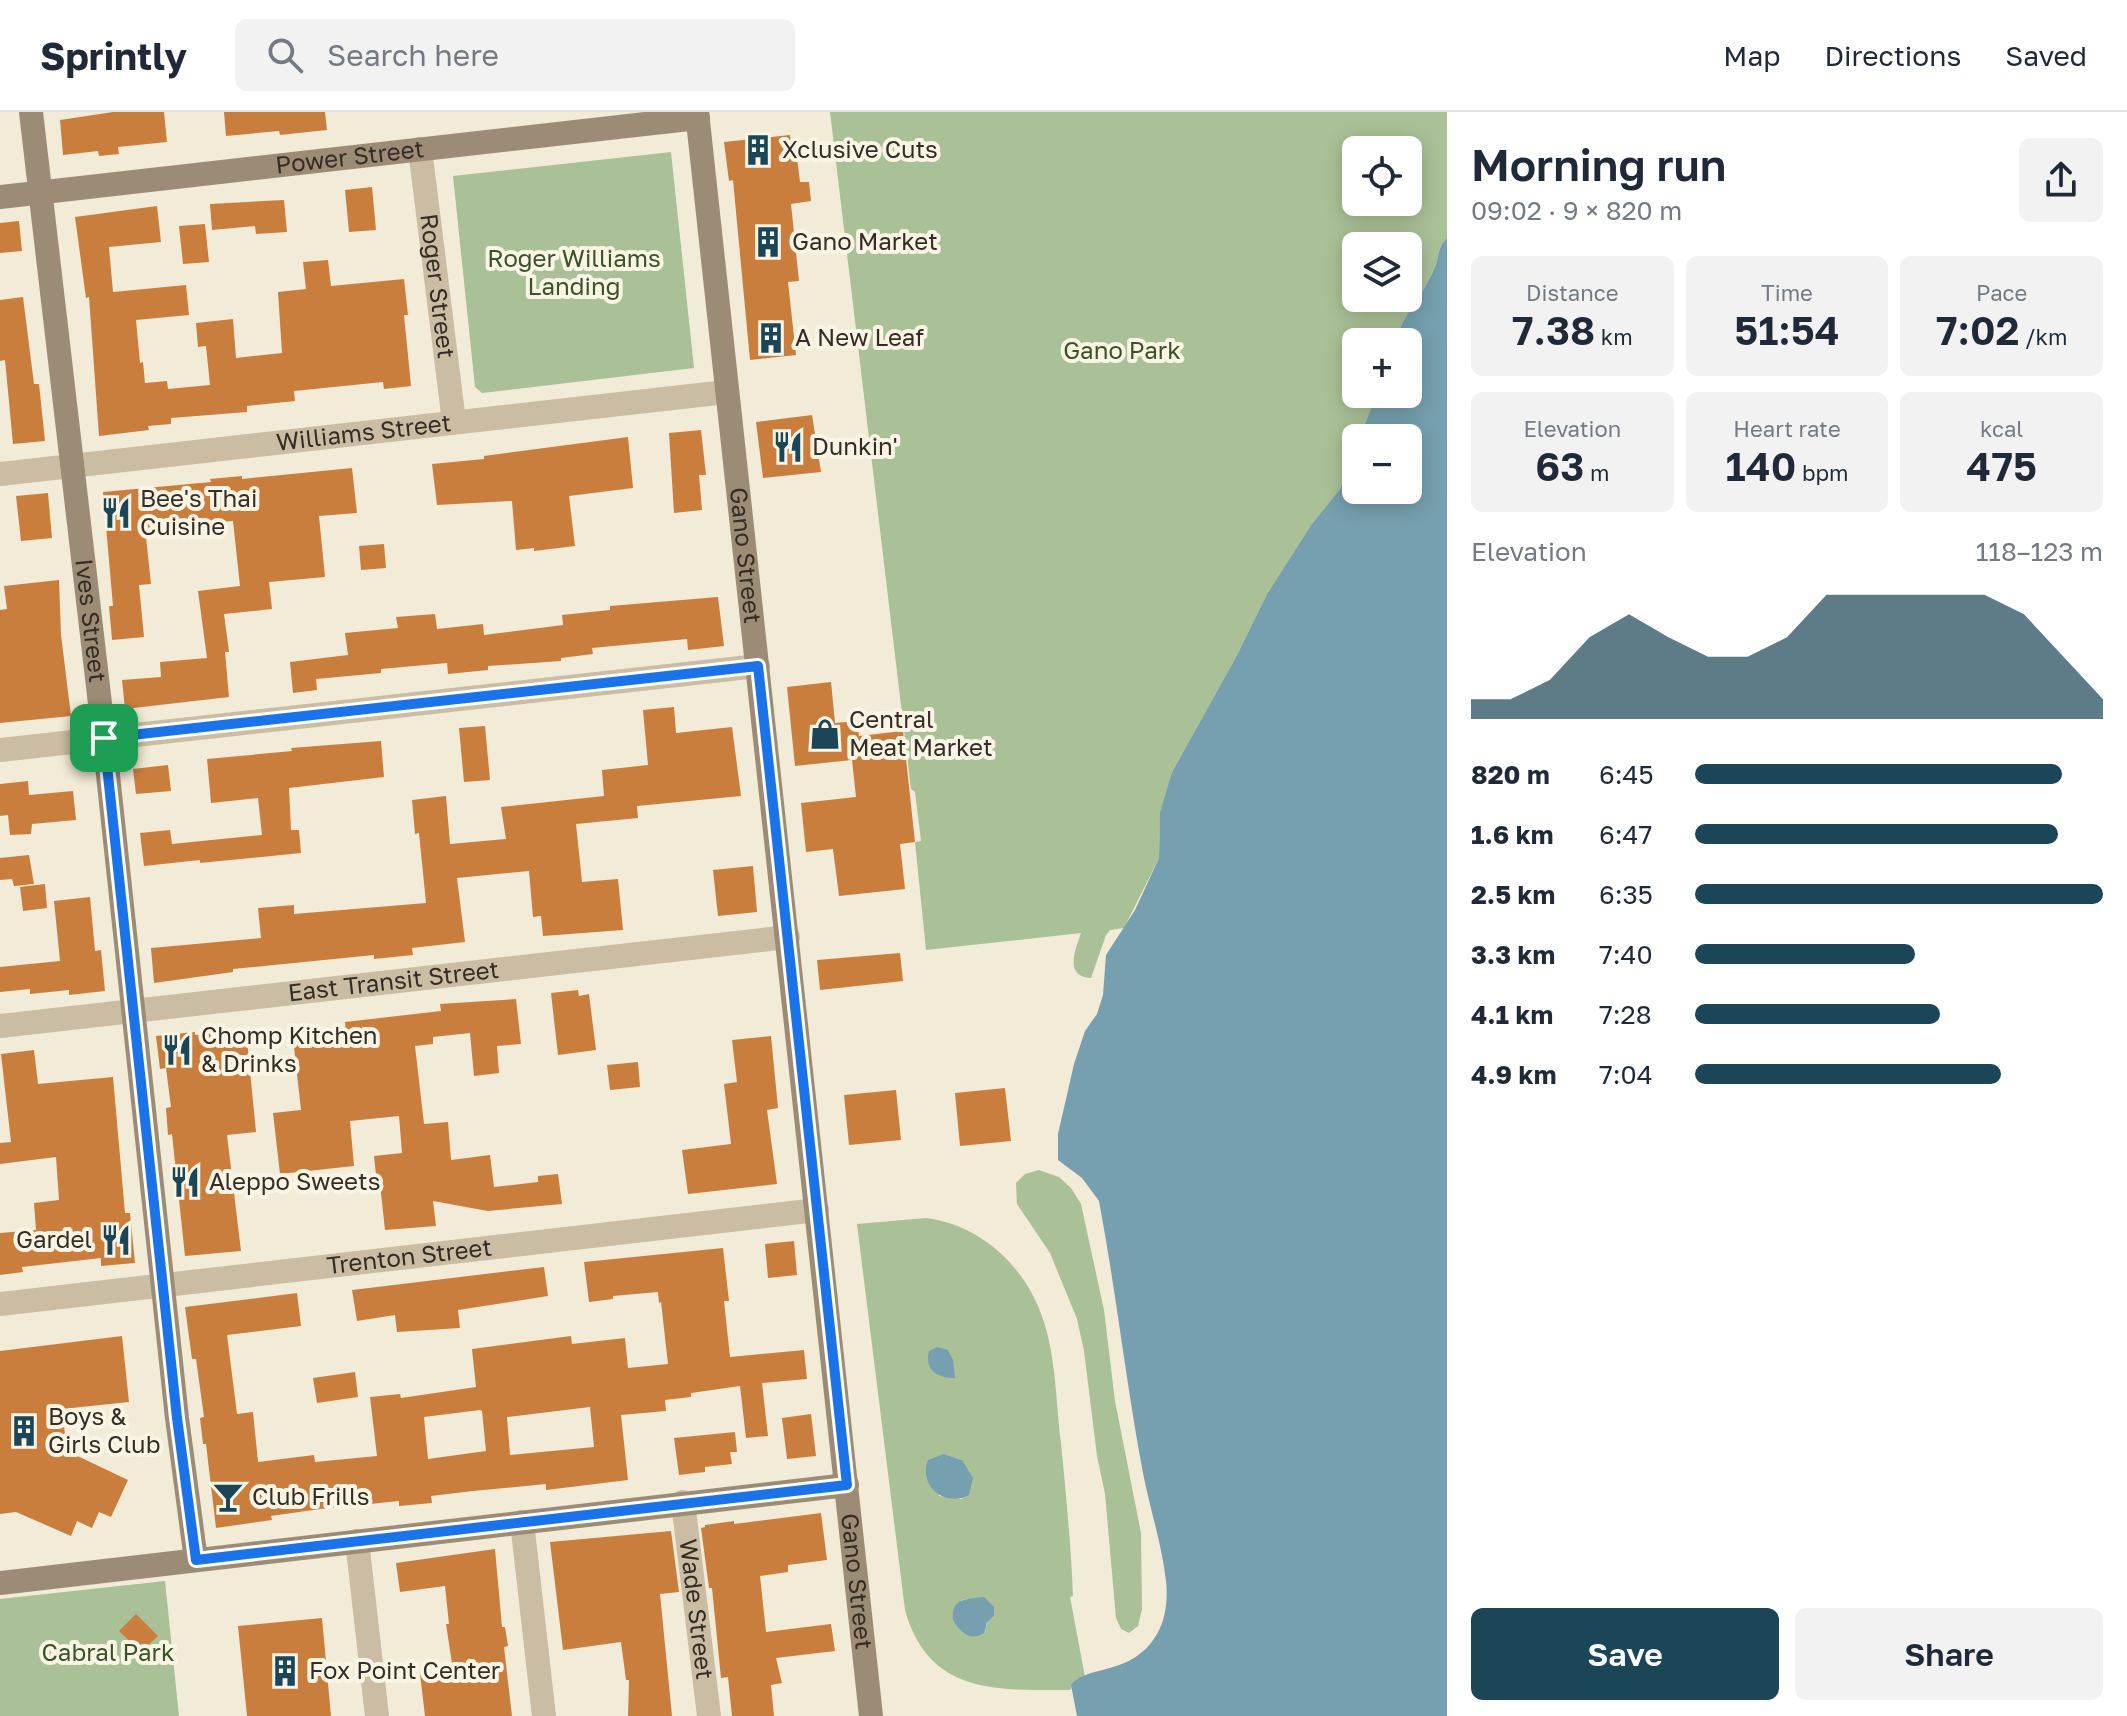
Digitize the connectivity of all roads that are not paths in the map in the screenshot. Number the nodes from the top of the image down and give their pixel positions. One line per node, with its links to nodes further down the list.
1 (31, 112): 4 (street, Ives Street)
2 (698, 114): 3 (street, Power Street); 6 (street, Gano Street)
3 (420, 149): 4 (street, Power Street); 7 (street, Roger Street)
4 (41, 192): 5 (street, Power Street); 8 (street, Ives Street)
5 (0, 197)
6 (726, 392): 7 (street, Williams Street); 10 (street, Gano Street)
7 (454, 422): 8 (street, Williams Street)
8 (71, 466): 9 (street, Williams Street); 11 (street, Ives Street)
9 (0, 474)
10 (758, 666): 11 (street); 13 (street, Gano Street)
11 (104, 738): 12 (street); 14 (street, Ives Street)
12 (0, 750)
13 (788, 937): 14 (street, East Transit Street); 16 (street, Gano Street)
14 (133, 1011): 15 (street, East Transit Street); 17 (street, Ives Street)
15 (0, 1026)
16 (817, 1210): 17 (street, Trenton Street); 19 (street, Gano Street)
17 (162, 1286): 18 (street, Trenton Street); 23 (street, Ives Street)
18 (0, 1304)
19 (847, 1485): 20 (street); 28 (street, Gano Street)
20 (683, 1502): 21 (street); 27 (street, Wade Street)
21 (522, 1522): 22 (street); 26 (street)
22 (357, 1541): 23 (street); 25 (street)
23 (196, 1560): 24 (street)
24 (0, 1583)
25 (377, 1716)
26 (544, 1716)
27 (709, 1716)
28 (871, 1716)

